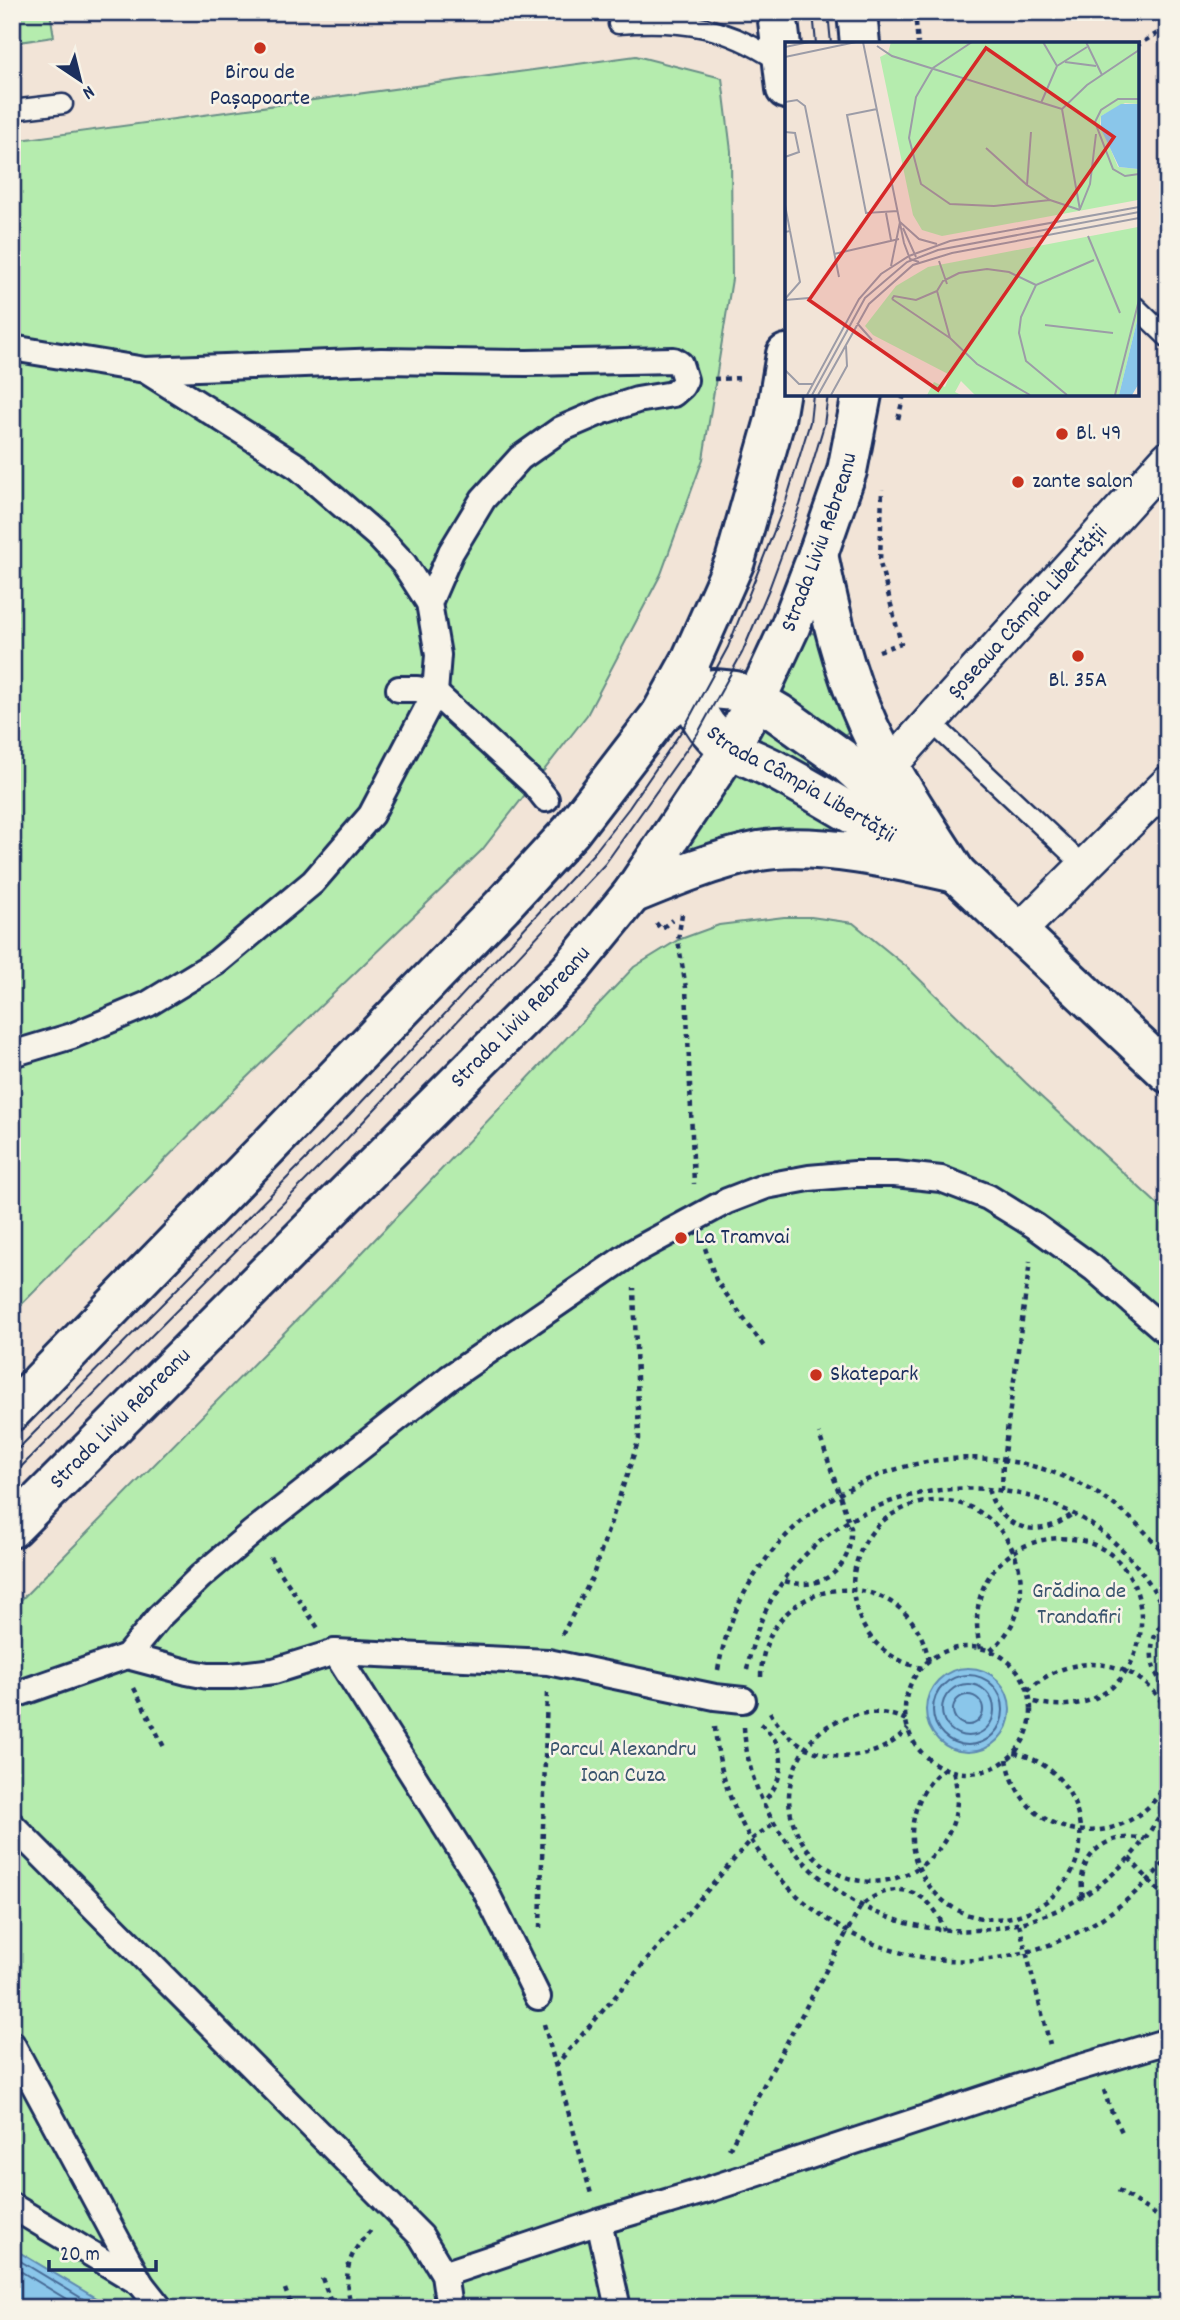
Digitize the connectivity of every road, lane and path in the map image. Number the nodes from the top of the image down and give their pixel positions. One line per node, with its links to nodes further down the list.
1 (777, 12): 9 (main road)
2 (857, 12): 6 (main road)
3 (915, 12): 7 (path)
4 (618, 24): 9 (lane)
5 (1168, 27): 8 (path)
6 (860, 42)
7 (918, 42)
8 (1138, 45)
9 (785, 77)
10 (62, 104): 11 (lane)
11 (12, 110)
12 (1138, 309): 13 (lane)
13 (1168, 338)
14 (12, 348): 16 (street)
15 (785, 365): 17 (path); 26 (main road)
16 (145, 370): 17 (street); 24 (street)
17 (685, 380): 24 (street)
18 (862, 396): 23 (main road, Strada Liviu Rebreanu)
19 (904, 396): 20 (path)
20 (898, 421)
21 (1168, 458): 30 (street, Șoseaua Câmpia Libertății)
22 (882, 488): 25 (path)
23 (818, 554): 25 (main road); 29 (main road, Strada Liviu Rebreanu)
24 (429, 603): 28 (street)
25 (845, 664): 32 (main road)
26 (692, 677): 29 (main road); 31 (main road, Strada Câmpia Libertății); 47 (main road)
27 (399, 689): 28 (street)
28 (435, 693): 34 (street); 40 (street)
29 (757, 699): 31 (main road, Strada Liviu Rebreanu); 36 (main road, Strada Câmpia Libertății)
30 (930, 721): 32 (street, Șoseaua Câmpia Libertății); 35 (lane)
31 (730, 748): 36 (main road, Strada Câmpia Libertății); 37 (main road, Strada Liviu Rebreanu)
32 (889, 767): 36 (main road)
33 (1168, 783): 35 (street)
34 (546, 799)
35 (1083, 865): 39 (street)
36 (956, 873): 37 (main road); 39 (main road, Strada Câmpia Libertății)
37 (632, 894): 59 (main road, Strada Liviu Rebreanu)
38 (682, 912): 42 (path)
39 (1018, 932): 41 (main road, Strada Câmpia Libertății)
40 (12, 1054)
41 (1168, 1073)
42 (696, 1218): 43 (street); 44 (street); 46 (path)
43 (1035, 1226): 45 (street); 49 (path)
44 (633, 1252): 61 (street); 83 (path)
45 (1168, 1334)
46 (765, 1348)
47 (12, 1411)
48 (819, 1434): 52 (path)
49 (1003, 1461): 51 (path); 52 (path); 67 (path)
50 (988, 1489): 51 (path); 53 (path); 56 (path)
51 (1002, 1490): 55 (path)
52 (838, 1494): 57 (path); 90 (path)
53 (912, 1494): 54 (path); 57 (path)
54 (914, 1505): 58 (path); 65 (path)
55 (1072, 1514): 60 (path); 66 (path)
56 (1003, 1517): 58 (path); 60 (path)
57 (849, 1521): 63 (path); 69 (path)
58 (995, 1524): 64 (path)
59 (12, 1528)
60 (1044, 1529): 62 (path)
61 (253, 1532): 80 (path); 81 (street)
62 (1045, 1539): 64 (path); 68 (path)
63 (849, 1551): 65 (path); 70 (path)
64 (1014, 1552): 78 (path); 79 (path)
65 (859, 1555): 71 (path)
66 (1126, 1556): 68 (path); 73 (path)
67 (1168, 1559)
68 (1120, 1562): 74 (path)
69 (785, 1581): 70 (path); 76 (path)
70 (813, 1584): 72 (path)
71 (853, 1590): 72 (path); 82 (path); 84 (path)
72 (817, 1594): 77 (path)
73 (1168, 1618): 75 (path)
74 (1142, 1639): 75 (path); 85 (path)
75 (1153, 1642): 86 (path)
76 (753, 1645): 77 (path); 91 (path)
77 (765, 1648): 91 (path)
78 (980, 1648): 79 (path); 82 (path)
79 (989, 1651): 87 (path)
80 (335, 1652): 81 (street); 83 (street); 138 (street)
81 (123, 1658): 89 (street); 100 (path)
82 (929, 1661): 84 (path)
83 (548, 1662): 90 (street); 136 (path)
84 (922, 1668): 95 (path)
85 (1128, 1672): 87 (path); 88 (path); 92 (path)
86 (1166, 1688): 88 (path)
87 (1028, 1691): 92 (path)
88 (1155, 1693): 94 (path)
89 (12, 1696)
90 (715, 1697): 91 (street); 116 (path)
91 (749, 1701): 98 (path); 109 (path)
92 (1030, 1701): 101 (path)
93 (768, 1708): 96 (path)
94 (1168, 1714)
95 (906, 1720): 97 (path); 99 (path)
96 (779, 1725): 98 (path); 99 (path)
97 (908, 1729): 99 (path); 103 (path)
98 (770, 1732): 105 (path)
99 (806, 1748): 106 (path)
100 (165, 1749)
101 (1014, 1753): 102 (path); 113 (path)
102 (1007, 1759): 104 (path); 113 (path)
103 (945, 1768): 104 (path); 122 (path)
104 (953, 1771): 122 (path)
105 (781, 1774): 106 (path); 109 (path)
106 (792, 1777): 117 (path)
107 (1168, 1780): 112 (path)
108 (1168, 1799): 115 (path)
109 (763, 1802): 110 (path)
110 (774, 1823): 116 (path); 121 (path)
111 (12, 1825): 148 (street)
112 (1114, 1828): 113 (path); 114 (path)
113 (1080, 1831): 120 (path)
114 (1117, 1838): 115 (path); 123 (path)
115 (1145, 1839): 118 (path)
116 (751, 1840): 134 (path); 142 (path)
117 (815, 1858): 121 (path); 124 (path)
118 (1129, 1858): 125 (path); 128 (path)
119 (1168, 1858): 125 (path)
120 (1075, 1864): 123 (path); 132 (path)
121 (806, 1865): 131 (path)
122 (919, 1868): 124 (path); 127 (path)
123 (1084, 1868): 128 (path)
124 (885, 1881): 126 (path)
125 (1148, 1881): 129 (path); 137 (path)
126 (887, 1891): 130 (path); 131 (path)
127 (937, 1895): 130 (path); 132 (path)
128 (1083, 1897): 133 (path)
129 (1168, 1902)
130 (930, 1903): 135 (path)
131 (861, 1906): 134 (path); 135 (path)
132 (1012, 1917): 133 (path)
133 (1016, 1925): 135 (path); 137 (path)
134 (847, 1930): 137 (path); 145 (path)
135 (944, 1930)
136 (539, 1941)
137 (1026, 1953): 143 (path)
138 (538, 1997): 142 (path)
139 (1168, 2041): 141 (street)
140 (12, 2044): 153 (street)
141 (1096, 2062): 143 (street); 144 (path)
142 (555, 2066): 149 (path)
143 (1058, 2074): 145 (street)
144 (1122, 2134)
145 (707, 2190): 149 (street)
146 (1118, 2190): 150 (path)
147 (12, 2206): 153 (street)
148 (395, 2209): 151 (street); 156 (path)
149 (599, 2222): 151 (street); 161 (street)
150 (1168, 2223)
151 (444, 2274): 160 (street)
152 (322, 2278): 159 (path)
153 (141, 2284): 155 (street)
154 (285, 2289): 158 (path)
155 (169, 2307): 157 (path)
156 (351, 2307)
157 (223, 2308)
158 (292, 2308)
159 (332, 2308)
160 (449, 2308)
161 (618, 2308)

